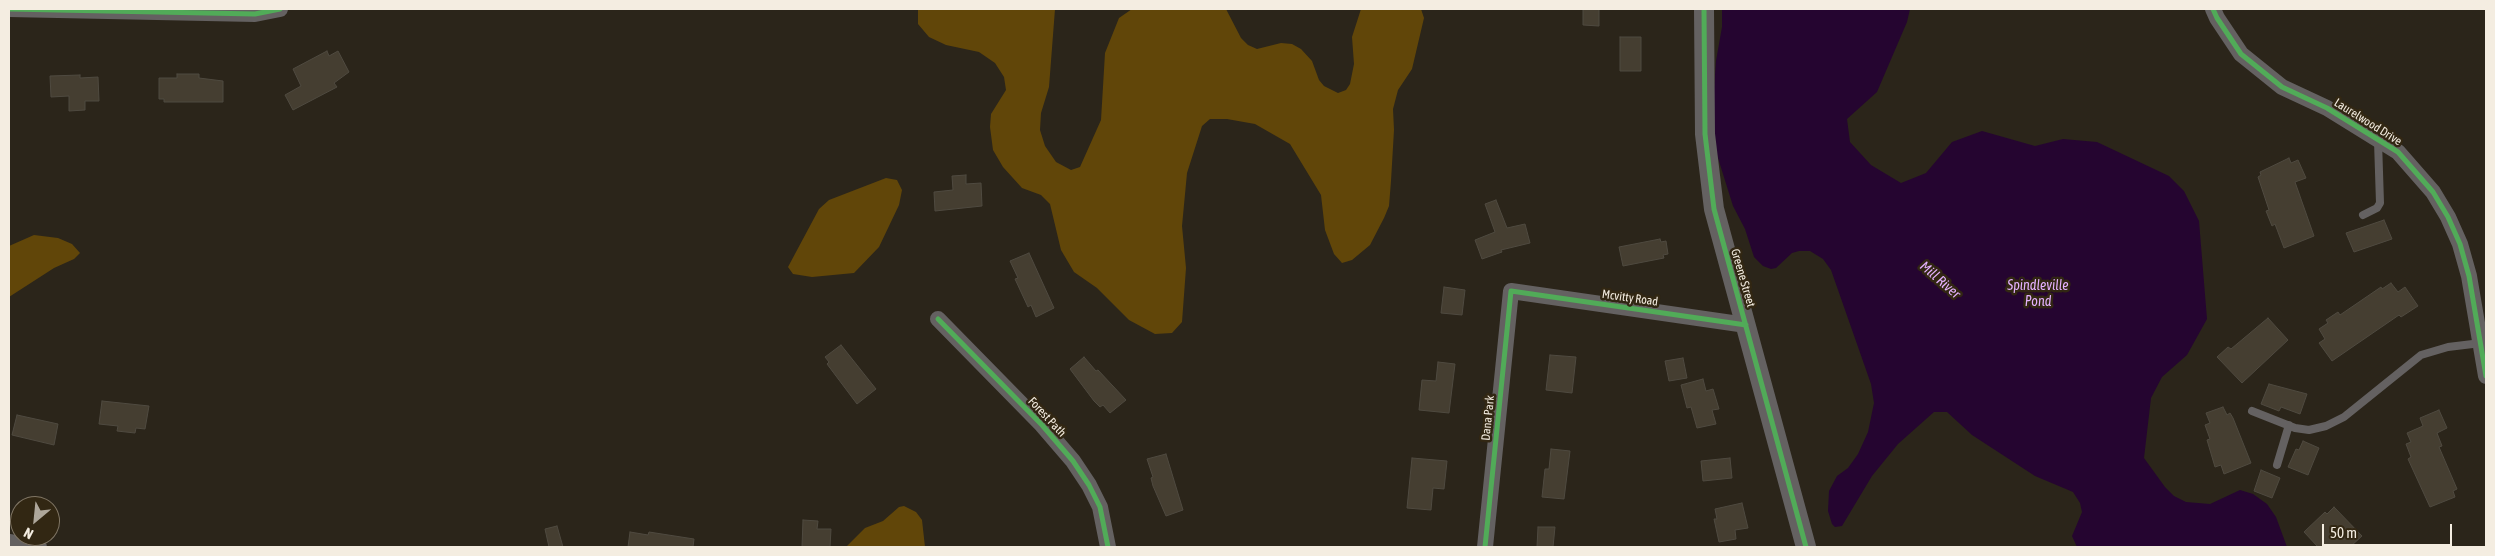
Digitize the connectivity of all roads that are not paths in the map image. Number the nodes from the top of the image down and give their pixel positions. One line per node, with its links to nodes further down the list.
1 (9, 9): 2 (street)
2 (280, 9)
3 (1704, 9): 9 (street, Greene Street)
4 (2213, 9): 5 (street, Laurelwood Drive)
5 (2378, 139): 6 (lane); 10 (street, Laurelwood Drive)
6 (2363, 215)
7 (1511, 291): 9 (street, Mcvitty Road); 18 (street, Dana Park)
8 (938, 320): 17 (street, Forest Path)
9 (1746, 325): 19 (street, Greene Street)
10 (2481, 343): 11 (street, Laurelwood Drive); 13 (lane)
11 (2486, 376)
12 (2252, 411): 13 (lane)
13 (2288, 426): 14 (lane)
14 (2277, 465)
15 (9, 542): 16 (street)
16 (40, 547)
17 (1108, 547)
18 (1485, 547)
19 (1806, 547)

